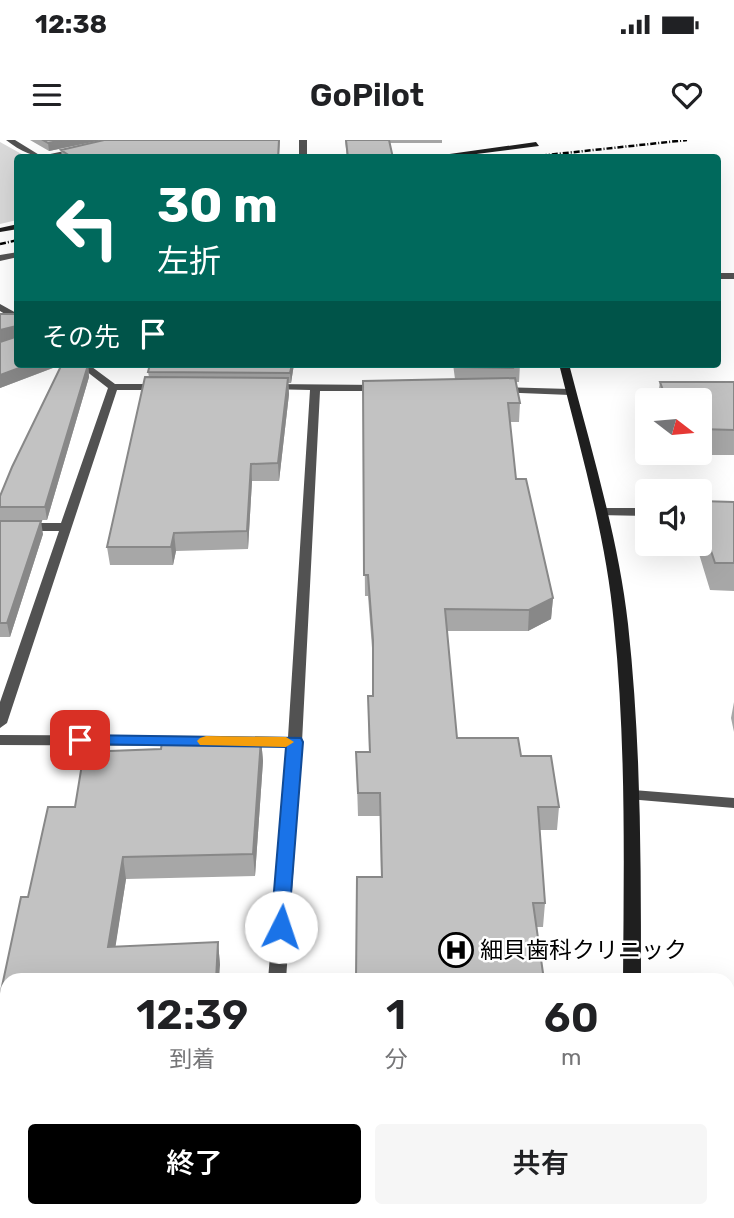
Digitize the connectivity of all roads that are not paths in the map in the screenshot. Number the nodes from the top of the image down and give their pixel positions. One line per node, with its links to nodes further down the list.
1 (10, 140): 6 (street)
2 (490, 140): 5 (street)
3 (535, 142): 5 (street)
4 (89, 148): 7 (street)
5 (493, 149): 8 (street); 9 (street)
6 (34, 154)
7 (60, 154)
8 (455, 154)
9 (495, 154)
10 (87, 368): 12 (street)
11 (565, 368): 18 (street)
12 (113, 387): 13 (street); 22 (street)
13 (167, 387)
14 (261, 387): 15 (street)
15 (315, 387): 16 (street); 25 (street)
16 (395, 389)
17 (489, 390): 18 (street)
18 (570, 392): 19 (street)
19 (602, 512): 20 (street); 26 (street)
20 (635, 512)
21 (0, 527): 22 (street)
22 (64, 527): 23 (street)
23 (0, 723)
24 (0, 740): 25 (street)
25 (295, 742): 28 (street)
26 (634, 795): 27 (street); 29 (street)
27 (734, 803)
28 (278, 973)
29 (632, 973)

